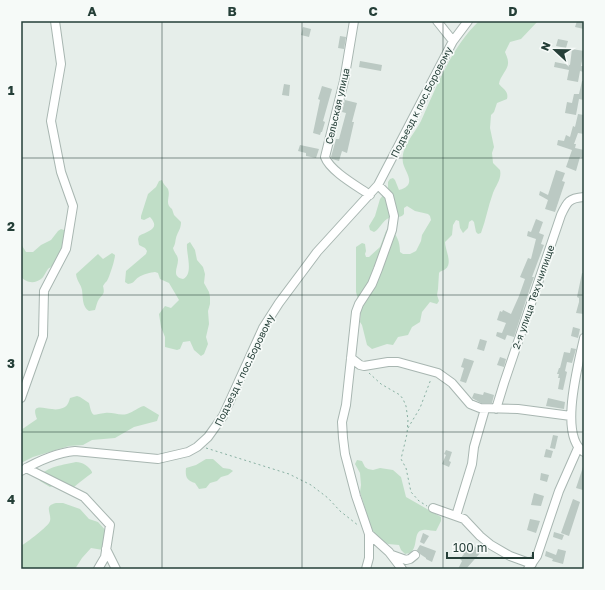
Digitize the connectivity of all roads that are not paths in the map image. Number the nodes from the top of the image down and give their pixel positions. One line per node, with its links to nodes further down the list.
1 (55, 21): 11 (street)
2 (354, 21): 7 (street, Сельская улица)
3 (437, 21): 5 (street)
4 (468, 21): 5 (street, Подъезд к пос.Боровому)
5 (453, 41): 6 (street, Подъезд к пос.Боровому)
6 (378, 185): 7 (street, Подъезд к пос.Боровому); 10 (street)
7 (370, 195): 16 (street, Подъезд к пос.Боровому)
8 (584, 197): 13 (street, 2-я улица Техучилище)
9 (584, 338): 14 (street)
10 (351, 358): 12 (street); 19 (street)
11 (21, 398)
12 (485, 409): 13 (street); 18 (street)
13 (496, 409): 14 (street)
14 (571, 416): 15 (street)
15 (581, 450): 23 (street)
16 (24, 469): 20 (street)
17 (433, 508): 18 (street)
18 (456, 516): 23 (street)
19 (369, 534): 21 (street); 26 (street)
20 (106, 550): 24 (street); 25 (street)
21 (392, 554): 22 (street); 27 (street)
22 (415, 555)
23 (530, 566)
24 (98, 569)
25 (116, 569)
26 (366, 569)
27 (402, 569)

